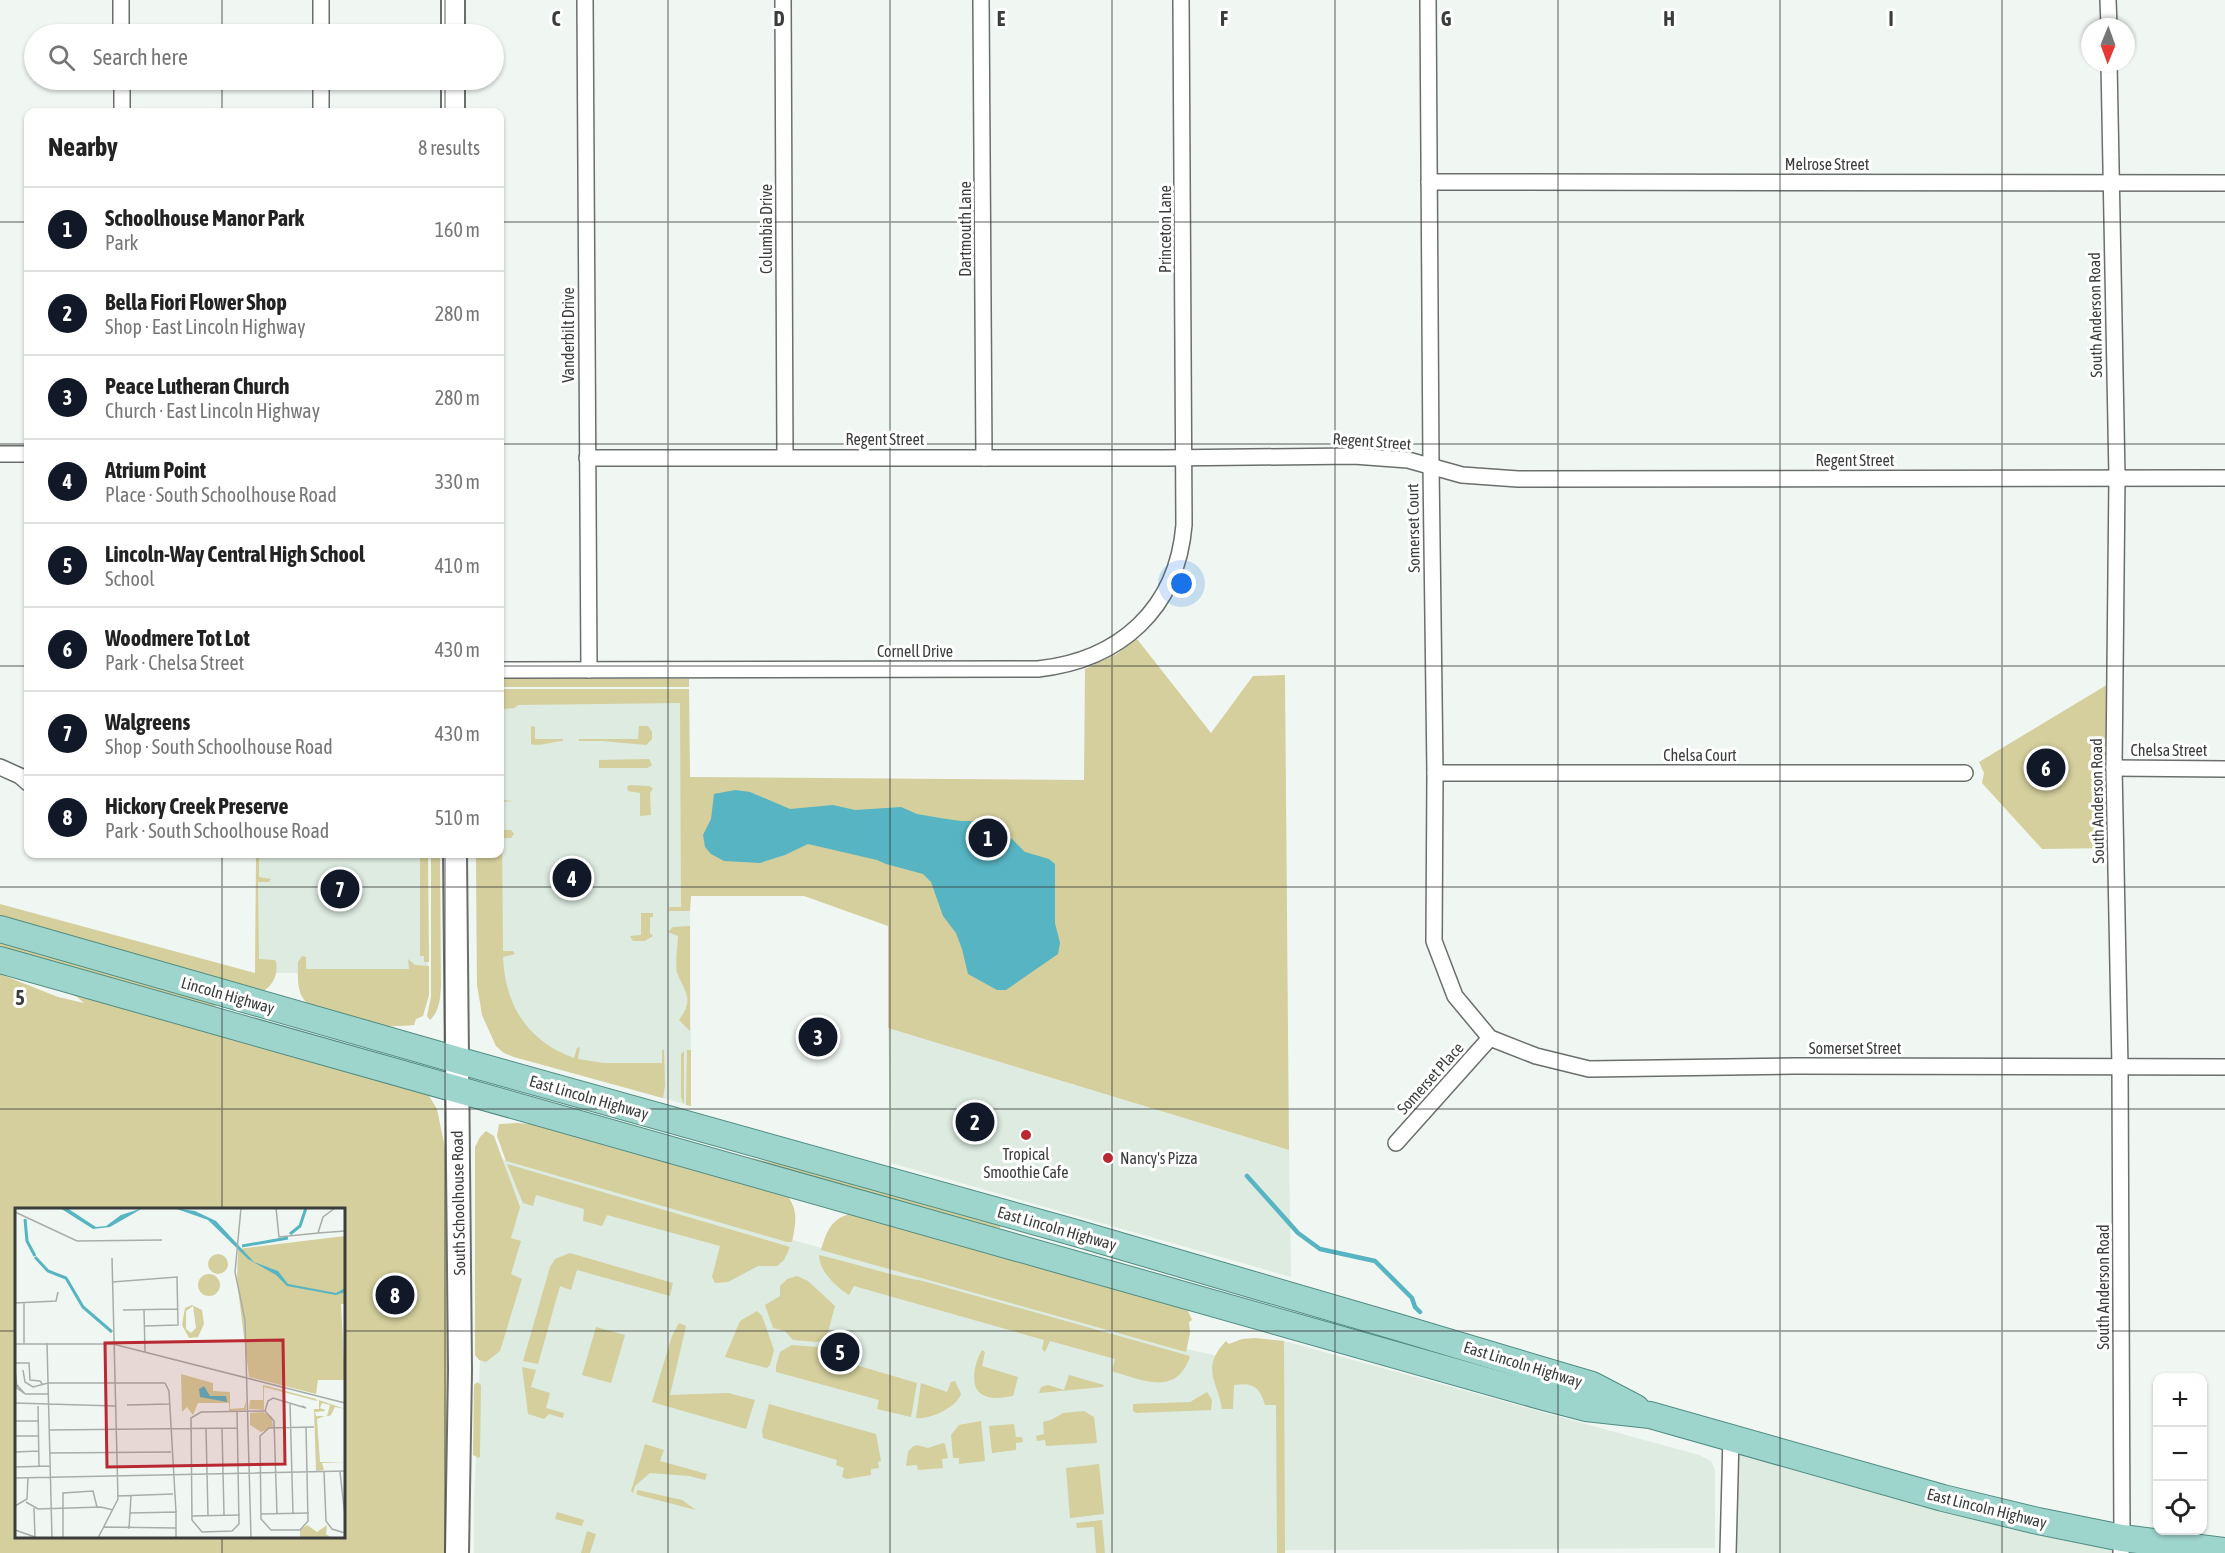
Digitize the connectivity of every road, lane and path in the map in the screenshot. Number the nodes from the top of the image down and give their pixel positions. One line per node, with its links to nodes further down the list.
1 (121, 0): 11 (street)
2 (321, 0): 12 (street)
3 (453, 0): 13 (street)
4 (585, 0): 27 (street, Vanderbilt Drive)
5 (783, 0): 26 (street, Columbia Drive)
6 (981, 0): 28 (street, Dartmouth Lane)
7 (1181, 0): 29 (street, Princeton Lane)
8 (1428, 0): 21 (street, Somerset Court)
9 (2108, 0): 10 (street)
10 (2109, 18)
11 (121, 24)
12 (321, 24)
13 (453, 24)
14 (2109, 72): 22 (street, South Anderson Road)
15 (122, 90): 18 (street)
16 (321, 90): 19 (street)
17 (453, 90): 20 (street)
18 (122, 108)
19 (321, 108)
20 (453, 108)
21 (1429, 182): 22 (street, Melrose Street); 30 (street, Somerset Court)
22 (2111, 183): 23 (street, Melrose Street); 31 (street, South Anderson Road)
23 (2225, 183)
24 (0, 454): 25 (street)
25 (24, 454)
26 (785, 457): 27 (street, Regent Street); 28 (street, Regent Street)
27 (587, 458): 34 (street, Vanderbilt Drive)
28 (984, 458): 29 (street, Regent Street)
29 (1185, 458): 30 (street, Regent Street); 34 (street, Cornell Drive)
30 (1431, 466): 31 (street, Regent Street); 38 (street, Somerset Court)
31 (2117, 477): 32 (street, Regent Street); 36 (street, South Anderson Road)
32 (2225, 478)
33 (504, 670): 34 (street, Cornell Drive)
34 (589, 670)
35 (0, 767): 40 (street)
36 (2114, 768): 37 (street, Chelsa Street); 46 (street, South Anderson Road)
37 (2225, 769)
38 (1435, 773): 39 (street, Chelsa Court); 44 (street, Somerset Court)
39 (1965, 773)
40 (24, 780)
41 (456, 858): 45 (street, South Schoolhouse Road)
42 (0, 929): 45 (main road, Lincoln Highway)
43 (0, 960): 48 (main road, Lincoln Highway)
44 (1490, 1038): 46 (street, Somerset Street); 49 (street, Somerset Place)
45 (457, 1060): 48 (street, South Schoolhouse Road); 50 (main road, East Lincoln Highway)
46 (2120, 1067): 47 (street, Somerset Street); 52 (street, South Anderson Road)
47 (2225, 1067)
48 (457, 1090): 50 (main road, East Lincoln Highway); 54 (street, South Schoolhouse Road)
49 (1396, 1143)
50 (1650, 1415): 51 (main road, East Lincoln Highway)
51 (1731, 1437): 52 (main road, East Lincoln Highway); 55 (street)
52 (2121, 1546): 53 (main road, East Lincoln Highway)
53 (2225, 1551)
54 (457, 1553)
55 (1728, 1553)

